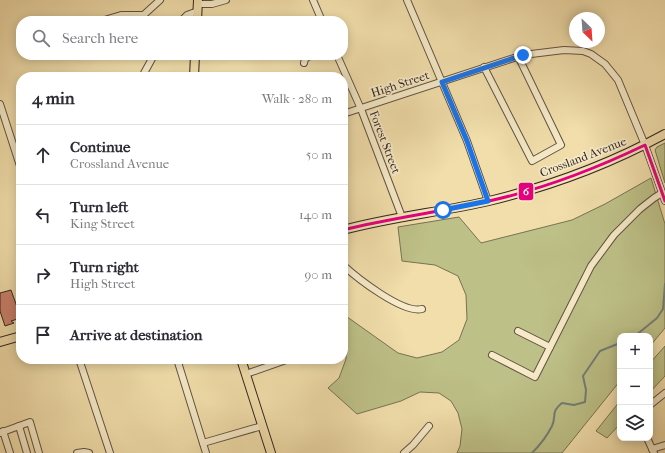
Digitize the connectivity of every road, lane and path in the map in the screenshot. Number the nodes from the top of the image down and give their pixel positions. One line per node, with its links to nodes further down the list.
1 (160, 0): 6 (street)
2 (226, 0): 5 (street)
3 (313, 0): 10 (street)
4 (407, 0): 22 (street)
5 (198, 5): 8 (street); 9 (main road)
6 (143, 15): 7 (street)
7 (118, 16)
8 (186, 16)
9 (197, 16)
10 (320, 16)
11 (518, 56): 17 (street, High Street); 17 (street); 27 (street, High Street)
12 (151, 60): 18 (street)
13 (195, 60): 19 (main road)
14 (305, 60): 16 (street)
15 (339, 60): 20 (street, Forest Street)
16 (304, 63)
17 (484, 67): 22 (street, High Street)
18 (145, 72)
19 (194, 72)
20 (344, 72)
21 (348, 80): 24 (street, Forest Street)
22 (442, 82): 24 (street, High Street); 30 (street)
23 (0, 104): 28 (street)
24 (360, 108): 25 (street, High Street); 32 (street, Forest Street)
25 (348, 112)
26 (665, 134): 27 (main road, Crossland Avenue)
27 (645, 145): 29 (street, High Street); 30 (main road, Crossland Avenue)
28 (16, 154)
29 (662, 193): 31 (street, High Street); 39 (street)
30 (488, 201): 32 (main road, Crossland Avenue)
31 (665, 201)
32 (402, 217): 33 (main road, Crossland Avenue)
33 (348, 229)
34 (348, 269): 35 (street)
35 (422, 309)
36 (518, 331): 39 (street)
37 (16, 337): 38 (main road)
38 (0, 342)
39 (550, 347): 40 (street)
40 (492, 355)
41 (81, 364): 61 (street)
42 (179, 364): 53 (street)
43 (243, 364): 45 (main road)
44 (275, 364): 45 (street)
45 (246, 374): 49 (main road)
46 (665, 393): 47 (street)
47 (653, 403)
48 (19, 426): 51 (street); 57 (street); 58 (street)
49 (262, 426): 53 (street); 63 (main road)
50 (429, 426): 64 (street)
51 (2, 432): 56 (street)
52 (648, 441): 55 (street)
53 (203, 443): 62 (street)
54 (665, 445): 55 (street)
55 (653, 451)
56 (10, 453)
57 (27, 453)
58 (39, 453)
59 (77, 453): 60 (street)
60 (89, 453)
61 (110, 453)
62 (206, 453)
63 (271, 453)
64 (404, 453)

